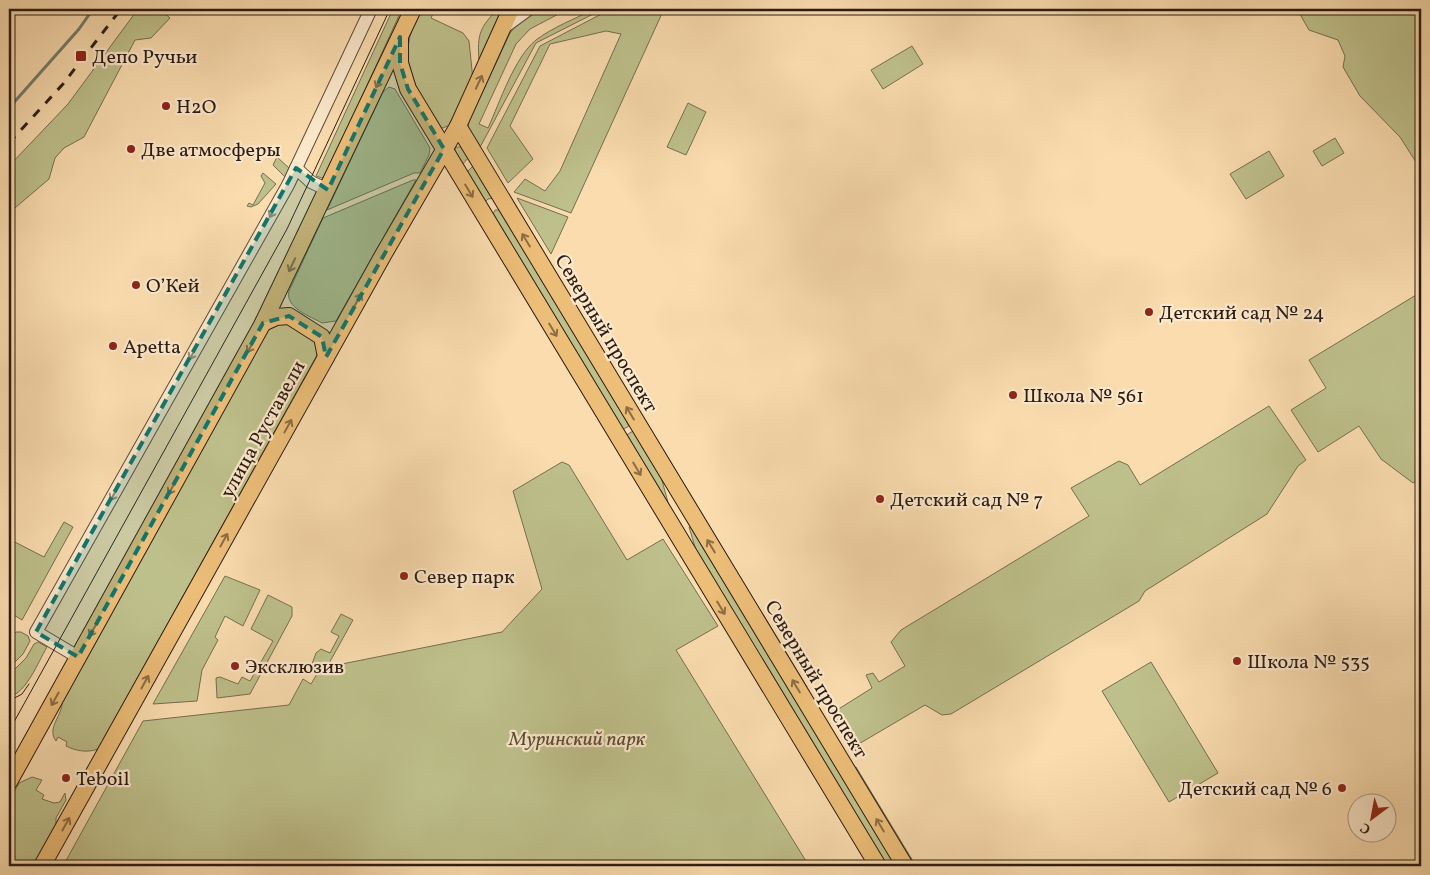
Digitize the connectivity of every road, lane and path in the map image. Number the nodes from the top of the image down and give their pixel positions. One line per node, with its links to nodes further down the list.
1 (370, 9): 9 (street)
2 (413, 9): 6 (main road)
3 (511, 9): 5 (main road, улица Руставели)
4 (529, 9): 5 (street)
5 (503, 28): 7 (main road, улица Руставели, one-way to 5)
6 (400, 37): 8 (main road); 10 (main road, one-way to 10)
7 (458, 126): 8 (main road, улица Руставели); 11 (main road, Северный проспект)
8 (444, 149): 12 (main road, one-way to 12); 14 (main road, улица Руставели, one-way to 8)
9 (296, 168): 10 (street); 19 (street, one-way to 19)
10 (328, 190): 13 (main road, one-way to 13)
11 (501, 199): 12 (main road); 17 (main road, Северный проспект, one-way to 11)
12 (481, 211): 18 (main road, one-way to 18)
13 (282, 288): 14 (main road); 15 (main road)
14 (347, 320): 16 (main road, улица Руставели)
15 (264, 323): 16 (main road); 19 (main road, one-way to 19)
16 (326, 357): 21 (main road, улица Руставели, one-way to 16)
17 (692, 514): 18 (main road); 23 (main road, Северный проспект, one-way to 17)
18 (672, 527): 22 (main road, one-way to 22)
19 (78, 657): 20 (main road, one-way to 20)
20 (9, 782)
21 (42, 866)
22 (878, 866)
23 (905, 866)

